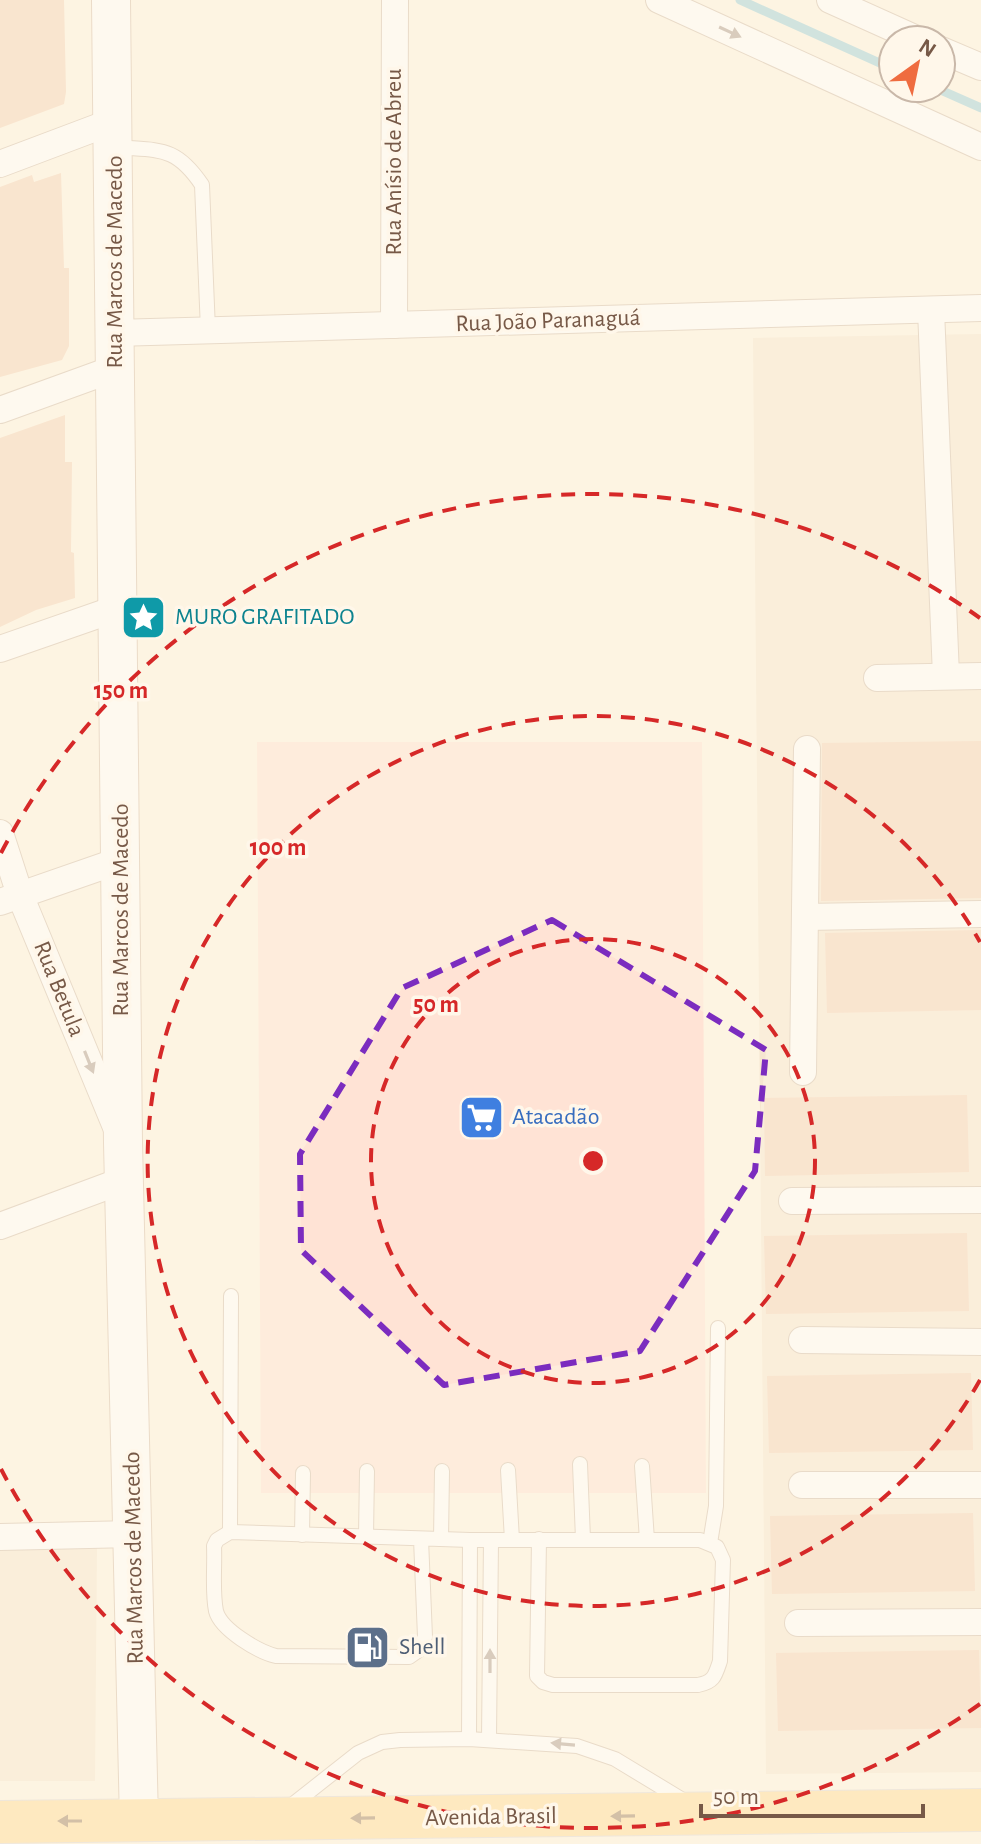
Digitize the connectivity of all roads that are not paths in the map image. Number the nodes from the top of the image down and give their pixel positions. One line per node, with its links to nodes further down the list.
1 (111, 0): 8 (main road, Rua Marcos de Macedo)
2 (395, 0): 13 (street, Rua Anísio de Abreu)
3 (659, 0): 9 (street, one-way to 9)
4 (830, 0): 5 (street)
5 (883, 24)
6 (957, 57): 7 (street)
7 (981, 67)
8 (114, 134): 10 (street); 14 (lane); 15 (main road, Rua Marcos de Macedo)
9 (981, 147)
10 (0, 164)
11 (981, 308): 12 (street, Rua João Paranaguá)
12 (931, 310): 13 (street, Rua João Paranaguá); 19 (street)
13 (394, 325): 14 (street, Rua João Paranaguá)
14 (208, 330): 15 (street, Rua João Paranaguá)
15 (116, 351): 16 (street, Rua João Paranaguá); 17 (main road, Rua Marcos de Macedo)
16 (0, 410)
17 (118, 608): 18 (street); 24 (main road, Rua Marcos de Macedo)
18 (0, 649)
19 (946, 676): 20 (street); 21 (street)
20 (981, 676)
21 (877, 678)
22 (807, 749): 27 (street)
23 (0, 833): 25 (street, Rua Betula)
24 (121, 860): 25 (street); 29 (main road, Rua Marcos de Macedo)
25 (10, 899): 29 (street, Rua Betula, one-way to 29)
26 (981, 914): 27 (street)
27 (805, 917): 28 (street)
28 (803, 1072)
29 (123, 1143): 30 (main road, Rua Marcos de Macedo)
30 (124, 1180): 33 (street); 47 (main road, Rua Marcos de Macedo)
31 (981, 1200): 32 (street)
32 (792, 1201)
33 (0, 1226)
34 (231, 1296): 46 (lane)
35 (718, 1328): 59 (lane)
36 (802, 1340): 37 (street)
37 (981, 1342)
38 (580, 1464): 54 (lane)
39 (642, 1466): 58 (lane)
40 (508, 1470): 57 (lane)
41 (367, 1471): 50 (lane)
42 (442, 1471): 52 (lane)
43 (303, 1473): 48 (lane)
44 (802, 1485): 45 (street)
45 (981, 1485)
46 (230, 1532): 48 (lane); 51 (lane)
47 (133, 1534): 49 (street); 67 (main road, Rua Marcos de Macedo)
48 (302, 1535): 50 (lane)
49 (0, 1537)
50 (366, 1537): 51 (lane)
51 (421, 1539): 52 (lane)
52 (441, 1539): 55 (lane)
53 (539, 1539): 54 (lane); 57 (lane); 59 (lane)
54 (583, 1539): 58 (lane)
55 (470, 1540): 56 (lane); 62 (lane)
56 (491, 1540): 57 (lane); 63 (lane, one-way to 56)
57 (512, 1540)
58 (647, 1540): 59 (lane)
59 (710, 1543)
60 (981, 1622): 61 (street)
61 (798, 1623)
62 (469, 1739): 63 (lane); 66 (lane)
63 (489, 1739): 65 (lane, one-way to 63)
64 (981, 1810): 65 (main road, Avenida Brasil)
65 (707, 1815): 66 (main road, Avenida Brasil, one-way to 66)
66 (276, 1819): 67 (main road, Avenida Brasil)
67 (139, 1821): 68 (main road, Avenida Brasil, one-way to 68)
68 (0, 1822)

